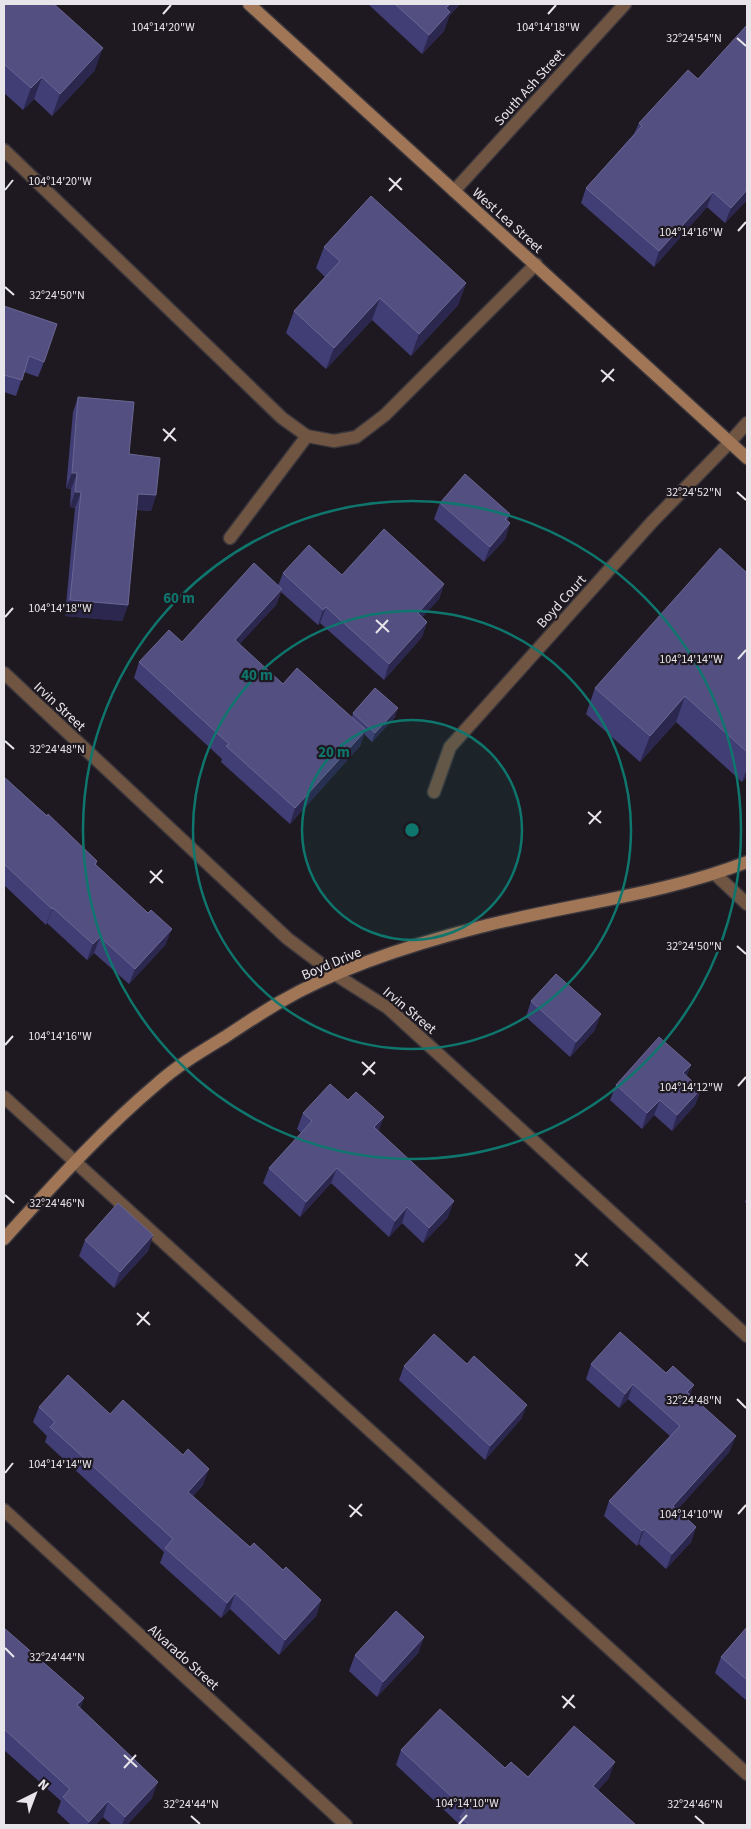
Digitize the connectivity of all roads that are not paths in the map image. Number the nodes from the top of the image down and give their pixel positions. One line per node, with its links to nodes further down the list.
1 (249, 4): 4 (street, West Lea Street)
2 (625, 4): 4 (street, South Ash Street)
3 (4, 150): 7 (street)
4 (454, 191): 5 (street, West Lea Street)
5 (536, 264): 7 (street); 8 (street, West Lea Street)
6 (747, 423): 8 (street, Boyd Court)
7 (307, 436): 10 (street)
8 (730, 442): 9 (street, West Lea Street); 12 (street, Boyd Court)
9 (747, 458)
10 (230, 538)
11 (4, 674): 16 (street, Irvin Street)
12 (434, 792)
13 (747, 862): 14 (street, Boyd Drive)
14 (715, 874): 15 (street); 16 (street, Boyd Drive)
15 (747, 904)
16 (336, 975): 18 (street, Boyd Drive); 20 (street, Irvin Street)
17 (4, 1097): 18 (street)
18 (75, 1161): 19 (street, Boyd Drive); 22 (street)
19 (4, 1239)
20 (747, 1336)
21 (4, 1510): 23 (street, Alvarado Street)
22 (747, 1774)
23 (346, 1825)

